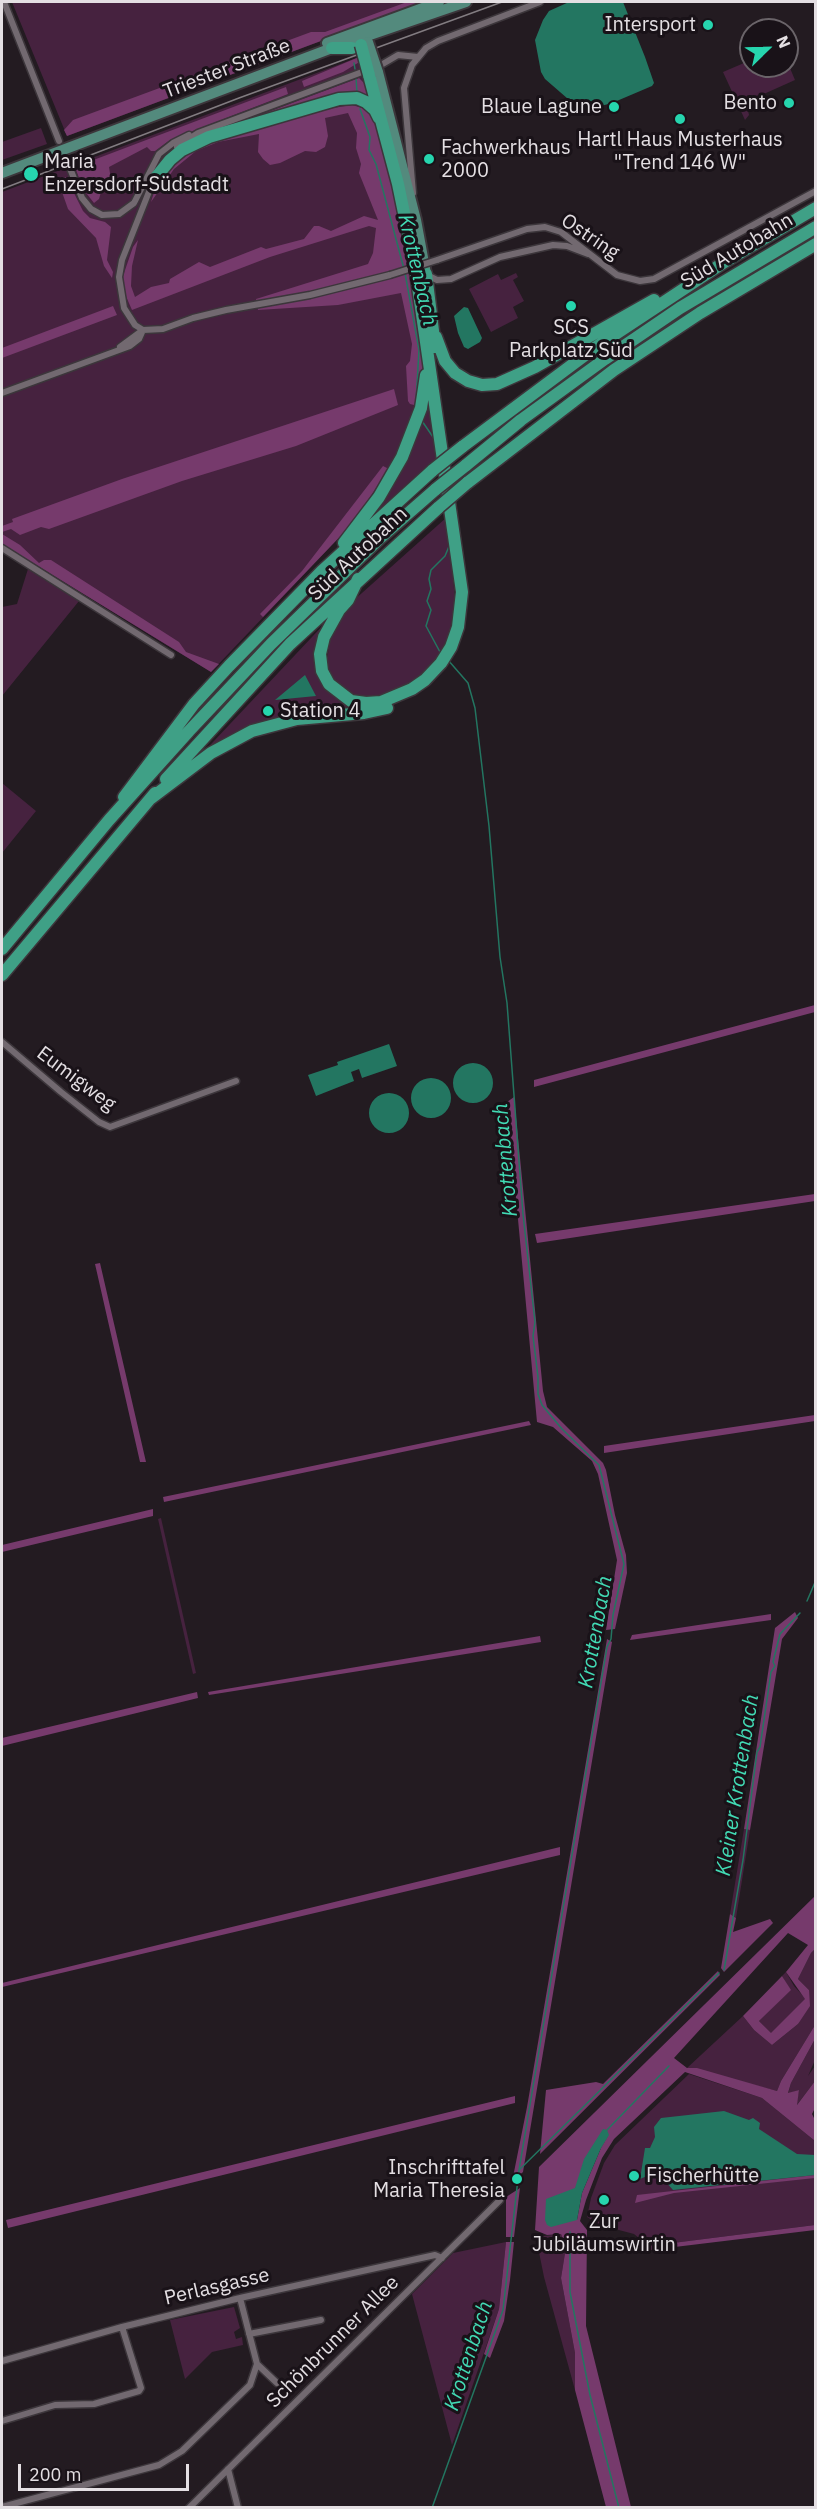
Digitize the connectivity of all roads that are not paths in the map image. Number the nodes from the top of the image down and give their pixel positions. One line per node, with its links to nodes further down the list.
1 (3, 2): 11 (street)
2 (439, 2): 5 (main road, Triester Straße)
3 (466, 2): 5 (main road)
4 (540, 2): 7 (street)
5 (364, 43): 6 (highway); 8 (highway, bridge); 13 (main road, Triester Straße)
6 (332, 48): 14 (main road, Triester Straße)
7 (418, 57): 9 (street); 18 (street)
8 (373, 73): 10 (highway); 18 (main road)
9 (198, 134): 12 (street); 15 (street)
10 (387, 138): 15 (highway); 26 (highway)
11 (59, 141)
12 (69, 166)
13 (2, 168)
14 (2, 173)
15 (153, 182): 25 (street)
16 (816, 191): 21 (street, Ostring)
17 (816, 208): 22 (highway)
18 (416, 220): 23 (main road)
19 (816, 227): 35 (highway, Süd Autobahn, bridge)
20 (816, 244): 30 (highway, Süd Autobahn, bridge)
21 (591, 255): 23 (street); 25 (street, Ostring, bridge)
22 (726, 261): 24 (highway); 29 (highway, bridge)
23 (426, 274): 24 (highway)
24 (433, 321): 31 (highway)
25 (143, 330): 27 (street)
26 (425, 332): 29 (highway); 31 (highway)
27 (2, 393)
28 (2, 548): 32 (street)
29 (322, 571): 35 (highway)
30 (358, 579): 33 (highway); 34 (highway, Süd Autobahn)
31 (454, 649): 33 (highway)
32 (171, 655)
33 (444, 665): 34 (highway)
34 (150, 799): 37 (highway, Süd Autobahn)
35 (109, 820): 36 (highway, Süd Autobahn)
36 (2, 949)
37 (2, 975)
38 (2, 1042): 39 (street, Eumigweg)
39 (236, 1082)
40 (500, 2200): 41 (street, Schönbrunner Allee)
41 (442, 2258): 42 (street, Perlasgasse); 50 (street, Schönbrunner Allee)
42 (240, 2298): 44 (street, Perlasgasse); 45 (street)
43 (321, 2320): 45 (street)
44 (122, 2327): 46 (street, Perlasgasse); 49 (street)
45 (249, 2334): 47 (street)
46 (2, 2361)
47 (257, 2364): 48 (street); 51 (street)
48 (277, 2382)
49 (2, 2421)
50 (228, 2469): 52 (street, Schönbrunner Allee); 53 (street)
51 (2, 2507)
52 (189, 2508)
53 (238, 2508)

